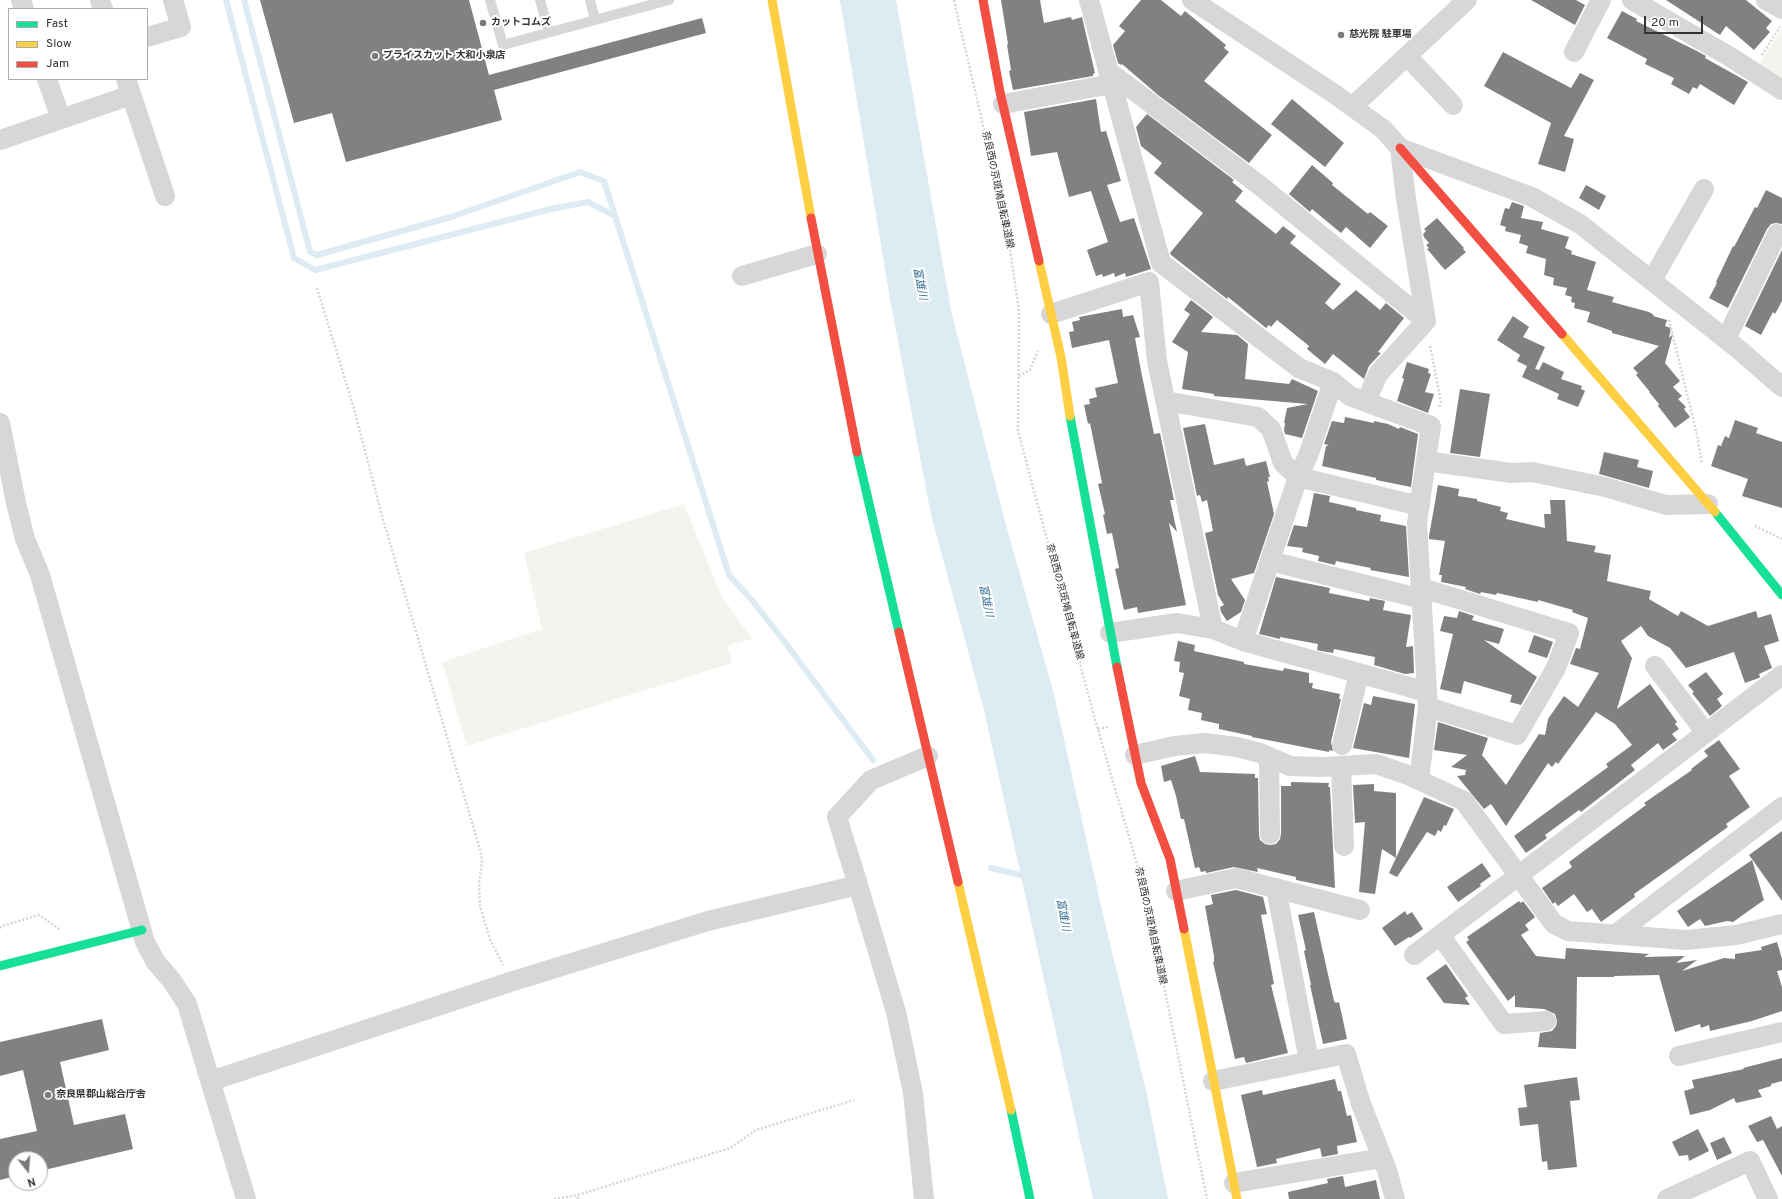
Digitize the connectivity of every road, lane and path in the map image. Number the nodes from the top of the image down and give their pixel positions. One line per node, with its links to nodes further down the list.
1 (173, 0): 20 (street)
2 (490, 0): 19 (lane)
3 (540, 0): 19 (lane)
4 (590, 0): 17 (lane)
5 (669, 0): 15 (lane)
6 (772, 0): 37 (street)
7 (954, 0): 105 (path, 奈良西の京斑鳩自転車道線)
8 (983, 0): 28 (street)
9 (1089, 0): 24 (street)
10 (1192, 0): 30 (street)
11 (1467, 0): 22 (street)
12 (1601, 0): 21 (street)
13 (1632, 0): 23 (street)
14 (1766, 0): 16 (street)
15 (639, 4): 17 (lane)
16 (1782, 10)
17 (595, 20): 19 (lane)
18 (1782, 24): 23 (path)
19 (549, 32)
20 (148, 37)
21 (1574, 52)
22 (1407, 56): 29 (street); 30 (street)
23 (1752, 71): 27 (street)
24 (1110, 77): 28 (street); 43 (street); 45 (street)
25 (47, 80): 31 (street)
26 (129, 87): 31 (street); 35 (street)
27 (1782, 90)
28 (1003, 104): 41 (street)
29 (1453, 105)
30 (1352, 107): 33 (street)
31 (61, 119): 32 (street)
32 (0, 140)
33 (1400, 148): 39 (street); 43 (street); 54 (street)
34 (1704, 189): 39 (street)
35 (165, 196)
36 (1777, 234): 44 (street)
37 (817, 254): 38 (street); 69 (street)
38 (742, 276)
39 (1652, 280): 44 (street)
40 (317, 288): 89 (path)
41 (1051, 314): 47 (street); 60 (street)
42 (1669, 319): 52 (path)
43 (1426, 321): 48 (street); 50 (path)
44 (1726, 339): 46 (street)
45 (1333, 382): 48 (street); 53 (street)
46 (1782, 387)
47 (1165, 402): 53 (street); 59 (street)
48 (1366, 402): 50 (street)
49 (0, 423): 84 (street)
50 (1431, 426): 51 (street)
51 (1426, 461): 54 (street); 55 (street)
52 (1702, 466)
53 (1298, 477): 55 (street); 56 (street)
54 (1708, 504): 58 (street)
55 (1420, 506): 57 (street)
56 (1270, 561): 57 (street); 61 (street)
57 (1422, 594): 65 (street); 65 (street)
58 (1782, 595)
59 (1212, 629): 60 (street); 61 (street)
60 (1110, 633): 68 (street)
61 (1243, 641): 63 (street)
62 (1655, 666): 66 (street)
63 (1359, 673): 65 (street); 67 (street)
64 (1782, 675): 66 (street)
65 (1428, 699): 72 (street)
66 (1706, 733): 76 (street)
67 (1342, 745)
68 (1135, 755): 70 (street); 79 (street)
69 (928, 756): 77 (street); 104 (street)
70 (1269, 757): 71 (street); 74 (street)
71 (1341, 766): 72 (street); 75 (street)
72 (1419, 780): 76 (street)
73 (1782, 807): 85 (street)
74 (1270, 834)
75 (1344, 846)
76 (1519, 875): 85 (street); 86 (street)
77 (858, 885): 89 (street); 103 (street)
78 (1276, 888): 79 (street); 80 (street); 93 (street)
79 (1176, 891): 95 (street)
80 (1360, 910)
81 (1782, 924): 85 (street)
82 (66, 927): 83 (path)
83 (0, 928)
84 (142, 930): 88 (street); 94 (street)
85 (1616, 934)
86 (1440, 935): 87 (street); 90 (street)
87 (1414, 955)
88 (0, 966)
89 (510, 982): 94 (street)
90 (1546, 1022)
91 (1782, 1032): 92 (street)
92 (1679, 1056)
93 (1309, 1061): 95 (street); 97 (street)
94 (211, 1081): 100 (street)
95 (1213, 1081): 98 (street)
96 (854, 1100): 99 (path)
97 (1382, 1158): 98 (street); 106 (street)
98 (1235, 1191)
99 (578, 1194): 101 (path); 102 (path)
100 (246, 1199)
101 (554, 1199)
102 (578, 1199)
103 (924, 1199)
104 (1030, 1199)
105 (1207, 1199)
106 (1395, 1199)
107 (1667, 1199): 108 (street)
108 (1768, 1199)

